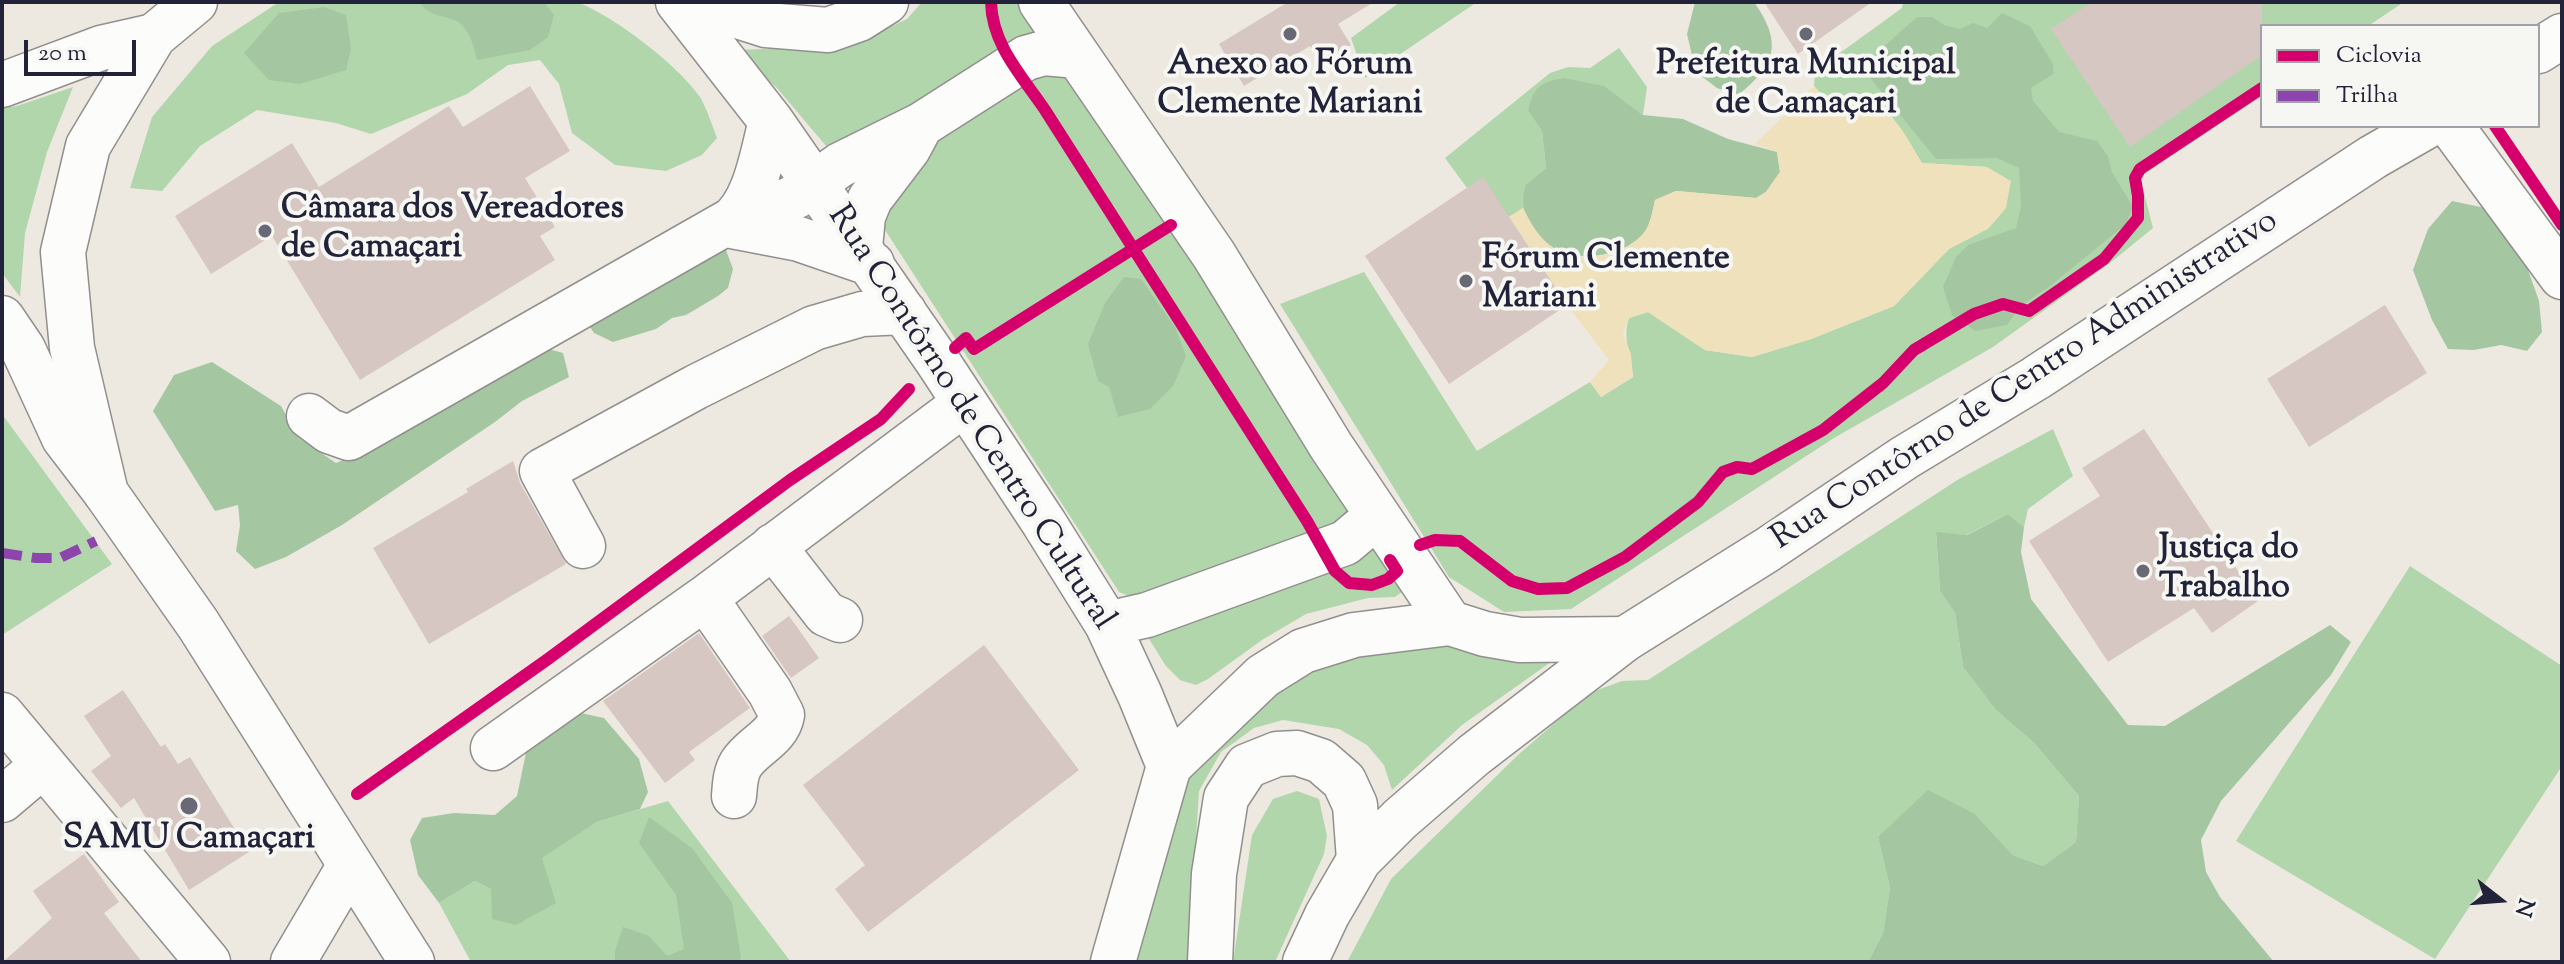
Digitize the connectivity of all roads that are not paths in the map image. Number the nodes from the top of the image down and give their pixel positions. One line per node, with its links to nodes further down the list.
1 (195, 2): 6 (street)
2 (678, 2): 11 (street, Rua Contôrno de Centro Cultural)
3 (694, 2): 4 (street)
4 (886, 2)
5 (1041, 2): 9 (street)
6 (154, 36): 10 (street); 23 (street)
7 (2562, 36): 8 (street)
8 (2540, 50)
9 (1078, 56): 12 (street); 24 (street)
10 (2, 85)
11 (771, 121): 15 (street, Rua Contôrno de Centro Cultural); 16 (street)
12 (921, 125): 15 (street); 17 (street)
13 (2424, 128): 31 (street, Rua Contôrno de Centro Administrativo)
14 (2452, 128): 18 (street)
15 (816, 184): 16 (street); 17 (street, Rua Contôrno de Centro Cultural)
16 (731, 221): 17 (street); 22 (street)
17 (866, 256): 19 (street, Rua Contôrno de Centro Cultural)
18 (2562, 277)
19 (904, 312): 21 (street, Rua Contôrno de Centro Cultural); 25 (street)
20 (2, 318): 23 (street)
21 (965, 403): 26 (street); 30 (street, Rua Contôrno de Centro Cultural)
22 (309, 416)
23 (106, 493): 39 (street)
24 (1376, 517): 29 (street); 30 (street)
25 (583, 546)
26 (773, 546): 27 (street); 28 (street)
27 (705, 598): 33 (street); 36 (street)
28 (840, 620)
29 (1450, 623): 31 (street); 35 (street)
30 (1107, 624): 35 (street, Rua Contôrno de Centro Cultural)
31 (1625, 639): 38 (street, Rua Contôrno de Centro Administrativo)
32 (2, 715): 34 (street)
33 (493, 748)
34 (42, 766): 37 (street); 40 (street)
35 (1169, 766): 43 (street)
36 (734, 796)
37 (2, 800)
38 (1359, 860): 44 (street); 45 (street, Rua Contôrno de Centro Administrativo)
39 (350, 865): 41 (street); 42 (street)
40 (208, 962)
41 (293, 962)
42 (412, 962)
43 (1113, 962)
44 (1210, 962)
45 (1305, 962)

